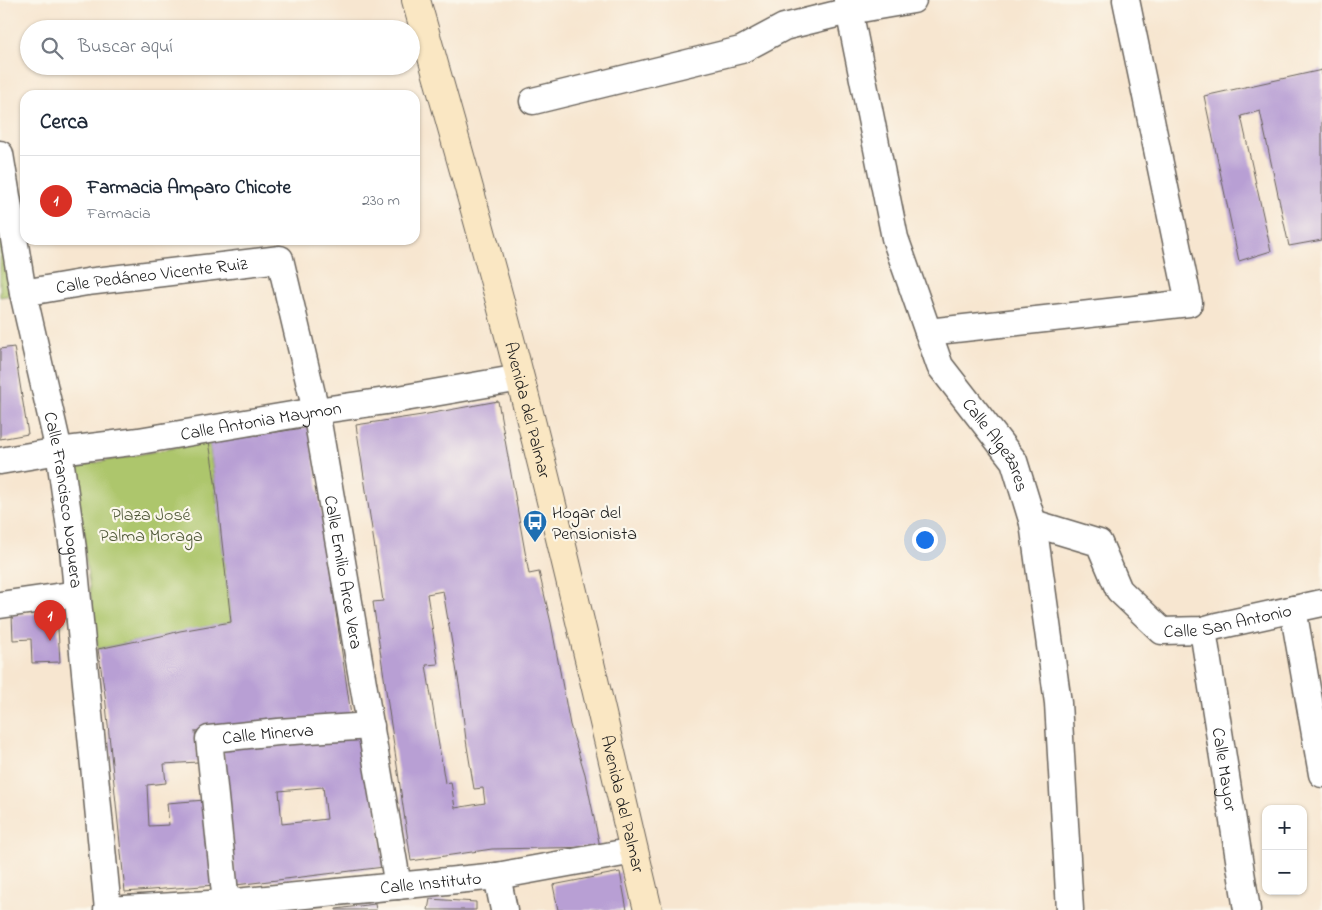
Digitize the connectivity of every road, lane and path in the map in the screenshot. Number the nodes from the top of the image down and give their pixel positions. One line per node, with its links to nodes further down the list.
1 (416, 0): 10 (main road, Avenida del Palmar)
2 (913, 0): 4 (street)
3 (1126, 0): 9 (street)
4 (848, 5): 5 (street); 9 (street, Calle Algezares)
5 (533, 101)
6 (0, 154): 8 (street, Calle Francisco Noguera)
7 (280, 259): 8 (street, Calle Pedáneo Vicente Ruiz); 11 (street, Calle Emilio Arce Vera)
8 (23, 293): 12 (street, Calle Francisco Noguera)
9 (928, 332): 14 (street, Calle Algezares)
10 (520, 378): 11 (street, Calle Antonia Maymon); 22 (main road, Avenida del Palmar)
11 (316, 411): 12 (street, Calle Antonia Maymon); 20 (street, Calle Emilio Arce Vera)
12 (59, 451): 13 (street, Calle Antonia Maymon); 15 (street, Calle Francisco Noguera)
13 (0, 461)
14 (1033, 523): 19 (street, Calle San Antonio); 29 (street, Calle Algezares)
15 (77, 594): 17 (street); 26 (street, Calle Francisco Noguera)
16 (1322, 603): 18 (street, Calle San Antonio)
17 (0, 605)
18 (1292, 609): 19 (street, Calle San Antonio); 21 (street)
19 (1203, 630): 30 (street, Calle Mayor)
20 (371, 726): 24 (street, Calle Emilio Arce Vera); 25 (street, Calle Minerva)
21 (1322, 774)
22 (634, 851): 23 (street, Calle Instituto); 28 (main road, Avenida del Palmar)
23 (497, 876): 24 (street, Calle Instituto); 27 (street)
24 (398, 886): 25 (street, Calle Instituto)
25 (226, 902): 26 (street, Calle Instituto)
26 (108, 910)
27 (504, 910)
28 (648, 910)
29 (1070, 910)
30 (1247, 910)

